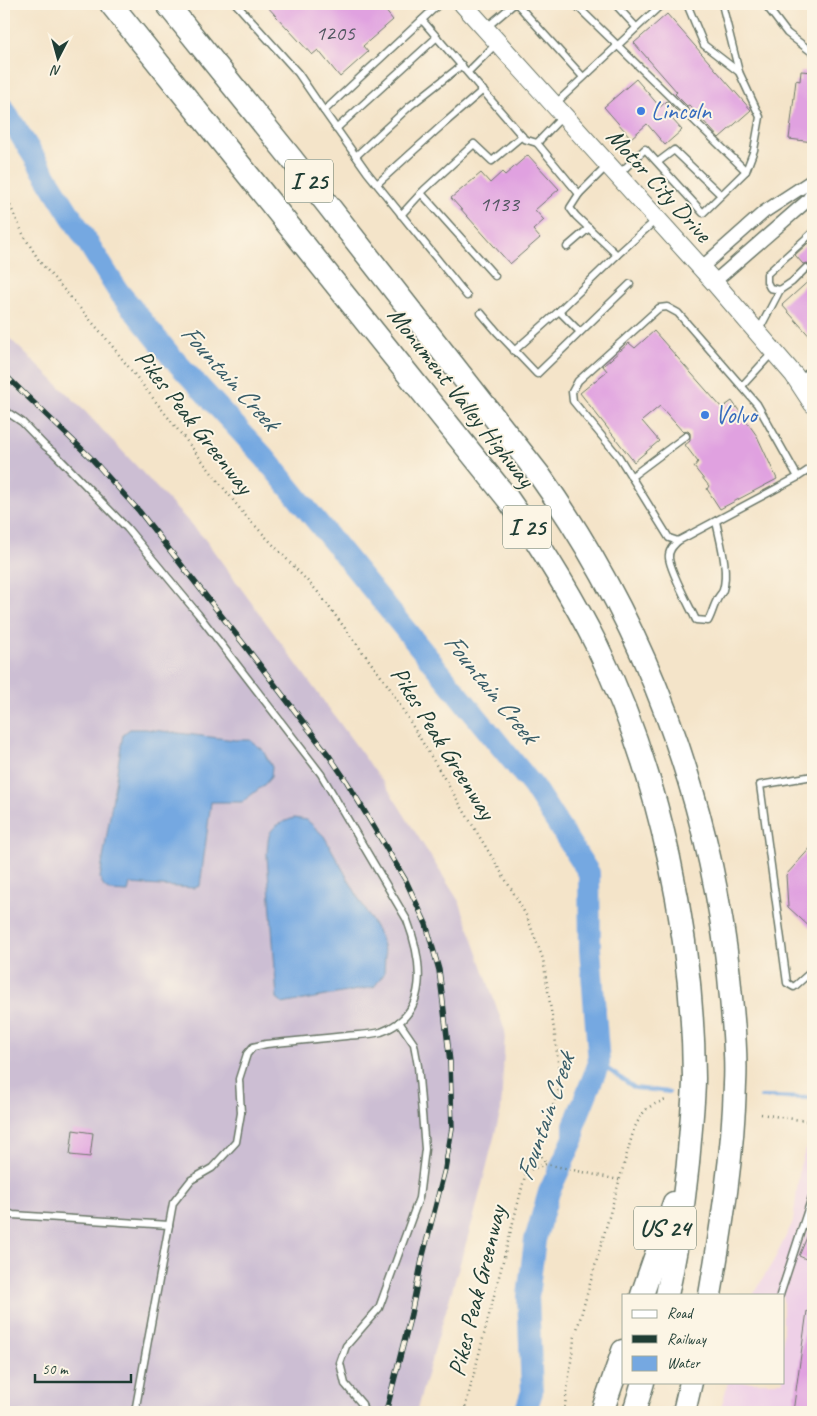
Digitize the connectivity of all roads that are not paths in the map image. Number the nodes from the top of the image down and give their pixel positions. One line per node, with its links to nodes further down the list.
1 (111, 4): 73 (highway, Monument Valley Highway / I 25)
2 (167, 4): 79 (highway, Monument Valley Highway / I 25)
3 (236, 4): 26 (lane)
4 (439, 4): 13 (lane)
5 (463, 4): 15 (street, Motor City Drive)
6 (516, 4): 15 (lane); 23 (lane)
7 (615, 4): 14 (lane)
8 (662, 4): 14 (lane)
9 (687, 4): 22 (lane)
10 (722, 4): 22 (lane)
11 (765, 4): 19 (lane)
12 (576, 5): 18 (lane)
13 (422, 20): 16 (lane); 26 (lane)
14 (636, 28): 18 (lane)
15 (485, 29): 17 (street, Motor City Drive)
16 (437, 37): 20 (lane); 27 (lane)
17 (497, 43): 21 (lane); 25 (street, Motor City Drive)
18 (616, 46): 23 (lane); 33 (lane)
19 (813, 53)
20 (462, 65): 21 (lane); 30 (lane)
21 (468, 72): 24 (lane)
22 (739, 72): 33 (lane)
23 (583, 77): 25 (lane)
24 (483, 90): 28 (lane); 35 (lane)
25 (558, 110): 29 (lane); 32 (street, Motor City Drive)
26 (324, 111): 27 (lane)
27 (336, 129): 30 (lane)
28 (522, 136): 29 (lane); 37 (lane)
29 (537, 143): 38 (lane)
30 (356, 156): 35 (lane)
31 (658, 162): 32 (lane); 39 (lane); 39 (lane)
32 (613, 170): 38 (lane); 41 (street, Motor City Drive)
33 (746, 171): 39 (lane)
34 (813, 180): 46 (street)
35 (377, 184): 40 (lane)
36 (813, 192): 49 (street)
37 (421, 193): 40 (lane); 48 (lane)
38 (579, 194): 42 (lane)
39 (721, 195)
40 (401, 215): 52 (lane)
41 (656, 220): 45 (lane); 46 (street, Motor City Drive)
42 (588, 228): 44 (lane); 45 (lane)
43 (813, 232): 51 (lane)
44 (567, 247)
45 (618, 255): 53 (lane)
46 (701, 268): 49 (street, Motor City Drive)
47 (806, 268): 51 (lane)
48 (495, 276)
49 (714, 282): 56 (street, Motor City Drive)
50 (630, 284): 55 (lane)
51 (780, 290): 56 (lane)
52 (467, 296)
53 (560, 311): 55 (lane); 57 (lane)
54 (482, 313): 57 (lane)
55 (580, 332): 57 (lane)
56 (758, 334): 58 (street, Motor City Drive)
57 (514, 351)
58 (774, 351): 60 (street, Motor City Drive); 61 (lane)
59 (813, 368): 60 (lane)
60 (799, 382): 62 (street, Motor City Drive)
61 (742, 386): 66 (lane); 67 (lane)
62 (813, 404)
63 (4, 410): 72 (lane)
64 (686, 436): 66 (lane)
65 (813, 467): 67 (lane)
66 (631, 477): 69 (lane)
67 (798, 477): 68 (lane)
68 (716, 521): 69 (lane); 69 (lane)
69 (678, 541)
70 (813, 776): 71 (lane)
71 (813, 970)
72 (399, 1022): 76 (lane); 85 (lane)
73 (688, 1162): 77 (highway, US 24); 78 (highway, Monument Valley Highway / I 25)
74 (813, 1195): 80 (lane)
75 (4, 1212): 76 (lane)
76 (169, 1225): 84 (lane)
77 (642, 1294)
78 (667, 1294)
79 (710, 1294)
80 (780, 1294)
81 (622, 1354): 86 (highway)
82 (642, 1384): 87 (highway)
83 (691, 1384): 88 (highway)
84 (135, 1412)
85 (364, 1412)
86 (602, 1412)
87 (634, 1412)
88 (684, 1412)

